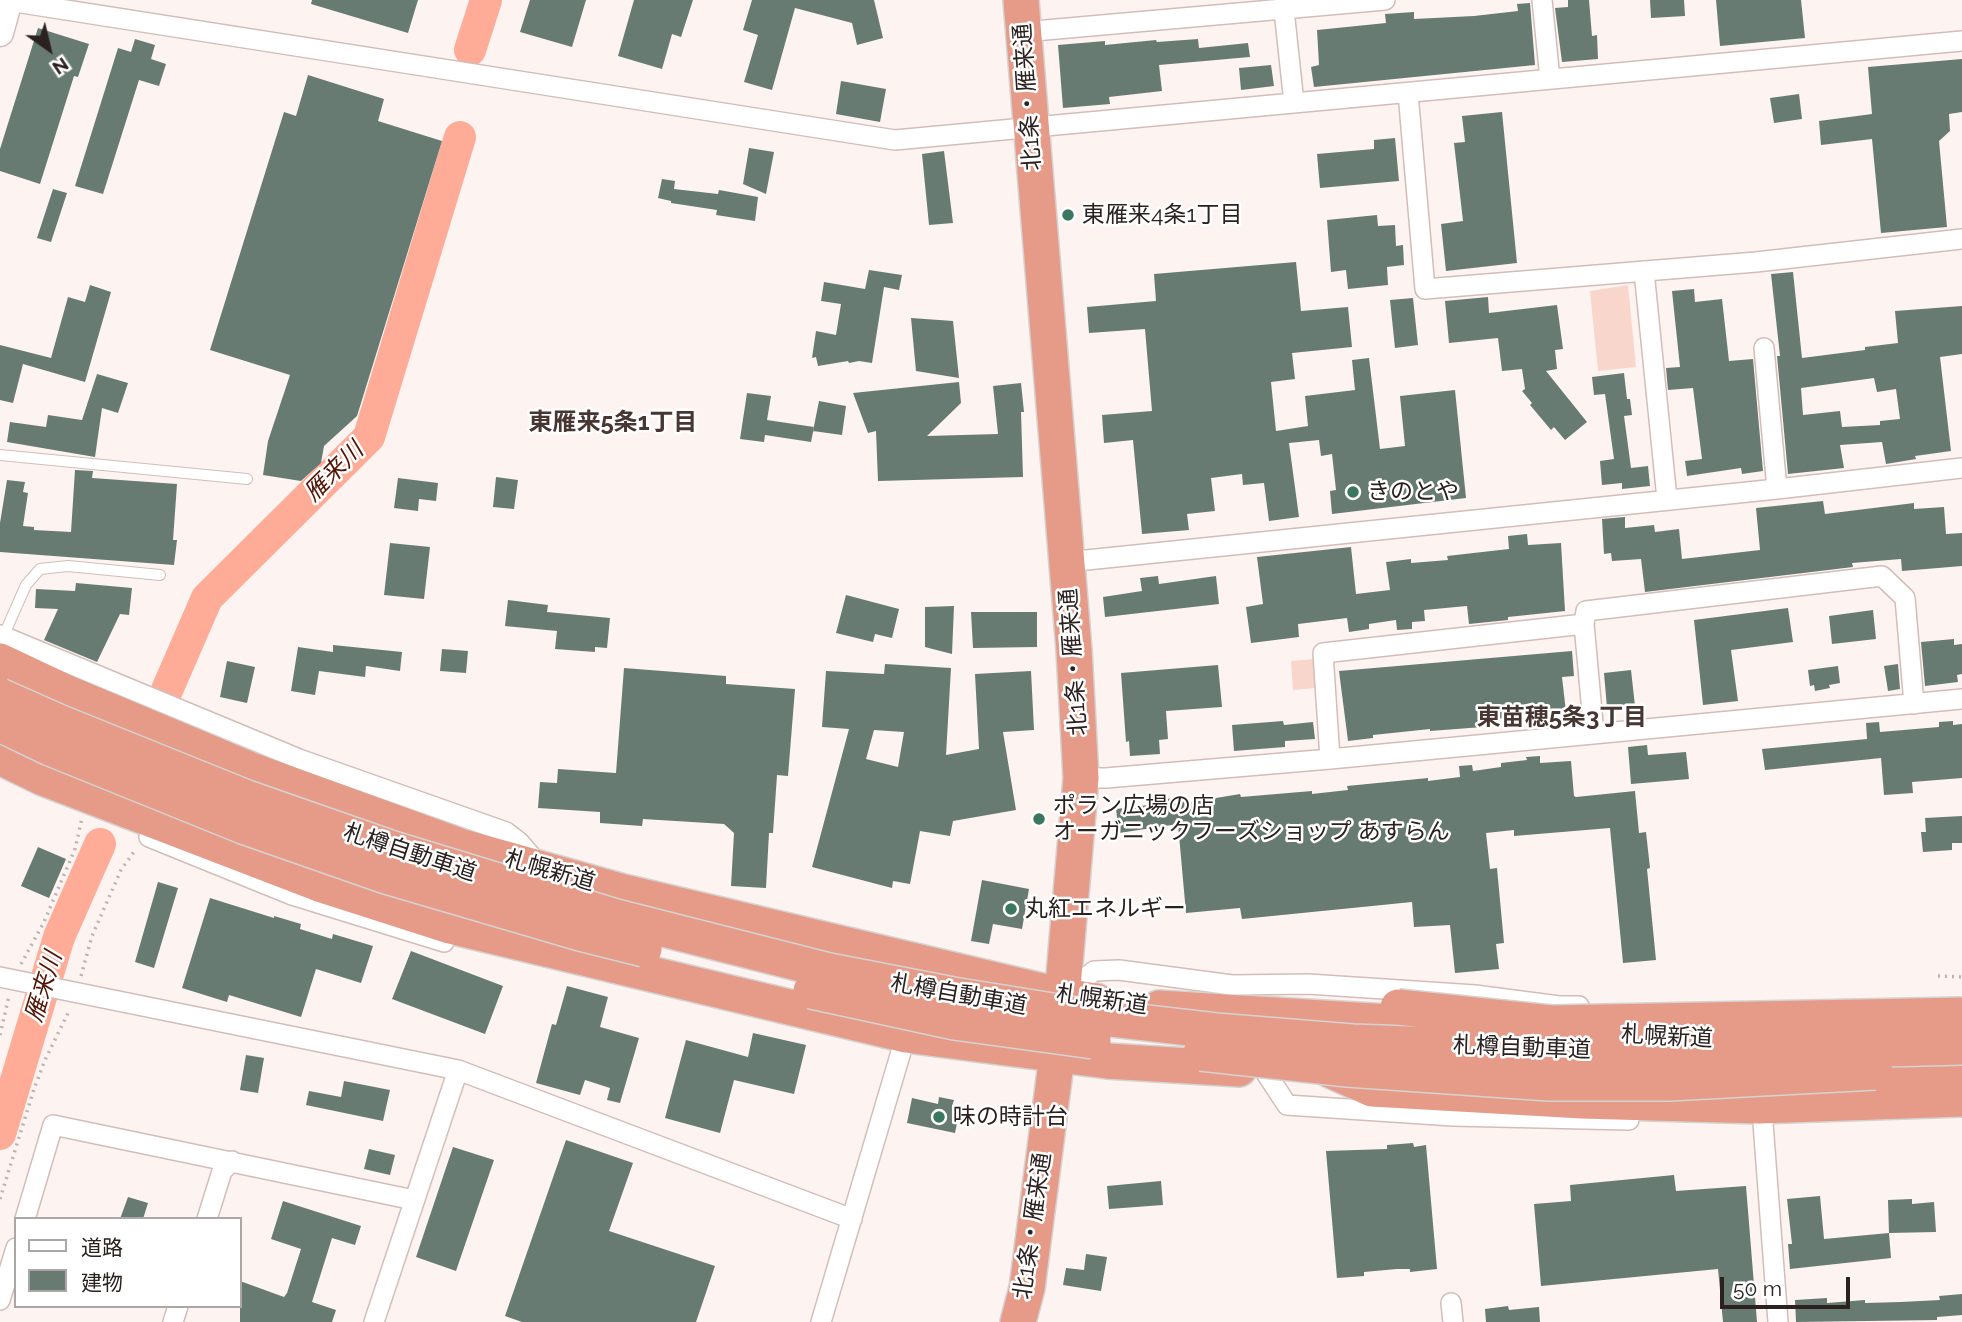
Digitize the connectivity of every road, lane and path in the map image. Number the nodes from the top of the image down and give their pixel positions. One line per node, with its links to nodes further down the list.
1 (1385, 0): 4 (street)
2 (1542, 0): 8 (street)
3 (9, 1): 6 (street); 11 (street)
4 (1284, 10): 5 (street); 10 (street)
5 (1022, 16): 11 (highway, 北1条・雁来通)
6 (0, 33)
7 (1962, 41): 8 (street)
8 (1550, 79): 9 (street)
9 (1408, 93): 10 (street); 13 (street)
10 (1294, 103): 11 (street)
11 (1030, 127): 20 (highway, 北1条・雁来通)
12 (1962, 239): 13 (street)
13 (1644, 271): 19 (street)
14 (1764, 348): 18 (street)
15 (0, 455): 17 (lane)
16 (1962, 468): 18 (street)
17 (247, 479)
18 (1777, 489): 19 (street)
19 (1667, 499): 20 (street)
20 (1067, 562): 32 (highway, 北1条・雁来通)
21 (160, 575): 23 (lane)
22 (1584, 624): 26 (street); 28 (street); 30 (street)
23 (1, 644): 35 (highway, 札幌新道); 35 (street)
24 (0, 695): 49 (highway, 札樽自動車道, bridge)
25 (1962, 699): 26 (street)
26 (1914, 704): 28 (street)
27 (0, 724): 51 (highway, 札樽自動車道, bridge)
28 (1594, 734): 30 (street)
29 (0, 757): 36 (highway, 札幌新道)
30 (1330, 759): 32 (street)
31 (0, 774): 33 (street)
32 (1081, 778): 42 (highway, 北1条・雁来通)
33 (85, 811): 34 (street); 40 (path)
34 (146, 836): 36 (street); 41 (path)
35 (542, 869): 42 (highway, 札幌新道)
36 (512, 941): 47 (highway, 札幌新道)
37 (1938, 976): 38 (path)
38 (1962, 976)
39 (0, 977): 40 (street)
40 (17, 981): 41 (street); 46 (path)
41 (74, 992): 52 (street); 59 (path)
42 (1063, 996): 43 (highway, 札幌新道); 48 (street); 50 (highway, 北1条・雁来通)
43 (1193, 1012): 44 (highway, bridge); 48 (highway, 札幌新道)
44 (1962, 1015)
45 (1962, 1031): 48 (highway, 札幌新道)
46 (0, 1035)
47 (906, 1035): 50 (highway, 札幌新道); 63 (street)
48 (1878, 1037)
49 (1962, 1046)
50 (1057, 1056): 53 (highway, 札幌新道); 68 (highway, 北1条・雁来通)
51 (1962, 1068): 54 (highway, 札幌新道)
52 (458, 1070): 60 (street); 63 (street)
53 (1264, 1070): 54 (highway, 札幌新道); 57 (street)
54 (1330, 1070): 55 (highway)
55 (1962, 1099)
56 (1962, 1116): 57 (street)
57 (1763, 1123): 69 (street)
58 (232, 1161): 60 (street); 61 (street); 62 (street)
59 (0, 1199)
60 (414, 1200): 66 (street)
61 (26, 1217)
62 (208, 1217)
63 (852, 1219): 67 (street)
64 (14, 1254): 65 (street)
65 (0, 1300)
66 (373, 1322)
67 (821, 1322)
68 (1018, 1322)
69 (1778, 1322)

